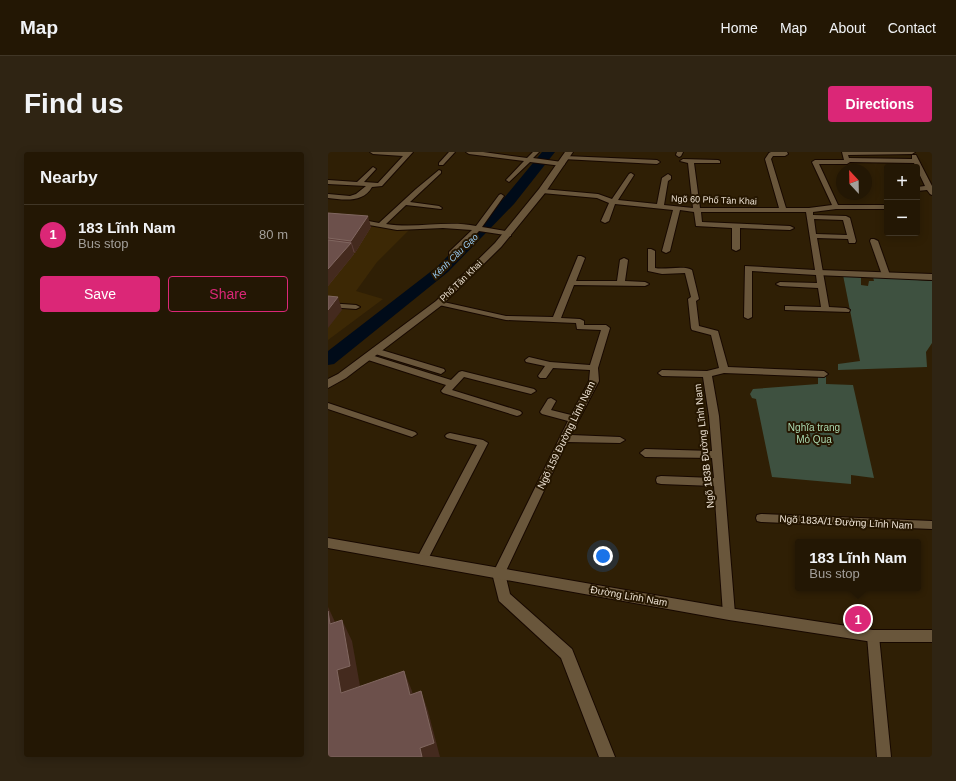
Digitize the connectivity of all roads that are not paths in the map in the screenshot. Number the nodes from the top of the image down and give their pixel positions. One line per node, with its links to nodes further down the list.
1 (372, 152): 7 (lane)
2 (452, 152): 16 (lane)
3 (469, 152): 9 (lane)
4 (536, 152): 9 (lane)
5 (784, 152): 39 (lane)
6 (912, 152): 10 (lane); 13 (lane)
7 (408, 154): 23 (lane)
8 (565, 158): 9 (lane); 14 (lane); 26 (street, Phố Tân Khai)
9 (532, 160): 21 (lane)
10 (847, 160): 13 (lane); 34 (lane)
11 (683, 161): 12 (lane)
12 (691, 161): 15 (lane); 38 (lane)
13 (916, 161): 27 (lane)
14 (657, 162)
15 (718, 162)
16 (441, 164)
17 (373, 168): 23 (lane)
18 (439, 172): 32 (lane)
19 (631, 175): 31 (lane)
20 (668, 176): 33 (lane)
21 (509, 180)
22 (328, 182): 23 (lane)
23 (356, 185): 30 (lane)
24 (369, 187): 30 (lane)
25 (920, 189): 27 (lane)
26 (542, 191): 31 (lane, Ngõ 60 Phố Tân Khai); 47 (street, Phố Tân Khai)
27 (931, 191)
28 (328, 196): 30 (lane)
29 (501, 196): 46 (lane)
30 (342, 198)
31 (613, 202): 33 (lane, Ngõ 60 Phố Tân Khai); 42 (lane)
32 (404, 203): 36 (lane); 43 (lane)
33 (660, 206): 37 (lane, Ngõ 60 Phố Tân Khai)
34 (836, 207): 35 (lane, Ngõ 60 Phố Tân Khai); 40 (lane, Ngõ 60 Phố Tân Khai)
35 (884, 207)
36 (439, 208)
37 (677, 208): 38 (lane, Ngõ 60 Phố Tân Khai); 51 (lane)
38 (697, 210): 39 (lane, Ngõ 60 Phố Tân Khai); 44 (lane)
39 (783, 210): 40 (lane, Ngõ 60 Phố Tân Khai)
40 (810, 213): 48 (lane); 48 (lane)
41 (348, 220): 43 (lane)
42 (605, 221)
43 (381, 224): 46 (lane)
44 (736, 226): 45 (lane); 50 (lane)
45 (790, 228)
46 (478, 229): 47 (lane); 53 (lane)
47 (508, 234): 64 (street, Phố Tân Khai)
48 (814, 236): 56 (lane)
49 (874, 241): 57 (lane)
50 (736, 249)
51 (666, 251)
52 (651, 252): 76 (lane)
53 (452, 254)
54 (581, 258): 59 (lane)
55 (624, 260): 60 (lane)
56 (819, 273): 57 (street); 63 (lane); 70 (lane)
57 (886, 275): 58 (street)
58 (932, 277)
59 (571, 282): 60 (lane); 71 (lane)
60 (621, 284): 61 (lane)
61 (645, 284)
62 (780, 284): 63 (lane)
63 (821, 286): 68 (lane)
64 (439, 303): 71 (lane); 72 (street, Phố Tân Khai)
65 (328, 304): 66 (lane)
66 (356, 307)
67 (788, 308): 68 (lane)
68 (825, 309): 69 (lane)
69 (846, 310)
70 (748, 317)
71 (556, 321): 75 (lane, Ngõ 159 Đường Lĩnh Nam)
72 (371, 354): 77 (lane); 82 (street, Phố Tân Khai); 83 (lane)
73 (529, 360): 74 (lane)
74 (550, 365): 75 (lane); 81 (lane)
75 (594, 368): 88 (lane, Ngõ 159 Đường Lĩnh Nam)
76 (724, 370): 79 (lane, Ngõ 183B Đường Lĩnh Nam); 80 (lane, Ngõ 183B Đường Lĩnh Nam)
77 (441, 371)
78 (662, 373): 79 (lane)
79 (707, 374): 94 (lane, Ngõ 183B Đường Lĩnh Nam)
80 (824, 374)
81 (543, 376)
82 (328, 384)
83 (453, 384): 84 (lane); 87 (lane)
84 (531, 390)
85 (551, 401): 88 (lane)
86 (328, 406): 89 (lane)
87 (517, 413)
88 (574, 419): 91 (lane, Ngõ 159 Đường Lĩnh Nam)
89 (412, 434)
90 (450, 436): 100 (lane)
91 (564, 438): 92 (lane); 101 (lane, Ngõ 159 Đường Lĩnh Nam)
92 (620, 440)
93 (645, 453): 94 (lane)
94 (717, 455): 96 (lane, Ngõ 183B Đường Lĩnh Nam)
95 (661, 480): 96 (lane)
96 (719, 482): 102 (lane, Ngõ 183B Đường Lĩnh Nam)
97 (760, 518): 98 (lane, Ngõ 183A/1 Đường Lĩnh Nam)
98 (932, 525)
99 (328, 543): 100 (street, Đường Lĩnh Nam)
100 (422, 560): 101 (street, Đường Lĩnh Nam)
101 (499, 574): 102 (street, Đường Lĩnh Nam); 105 (street)
102 (729, 614): 103 (street, Đường Lĩnh Nam)
103 (873, 636): 104 (street, Đường Lĩnh Nam); 106 (lane)
104 (932, 636)
105 (608, 757)
106 (884, 757)

